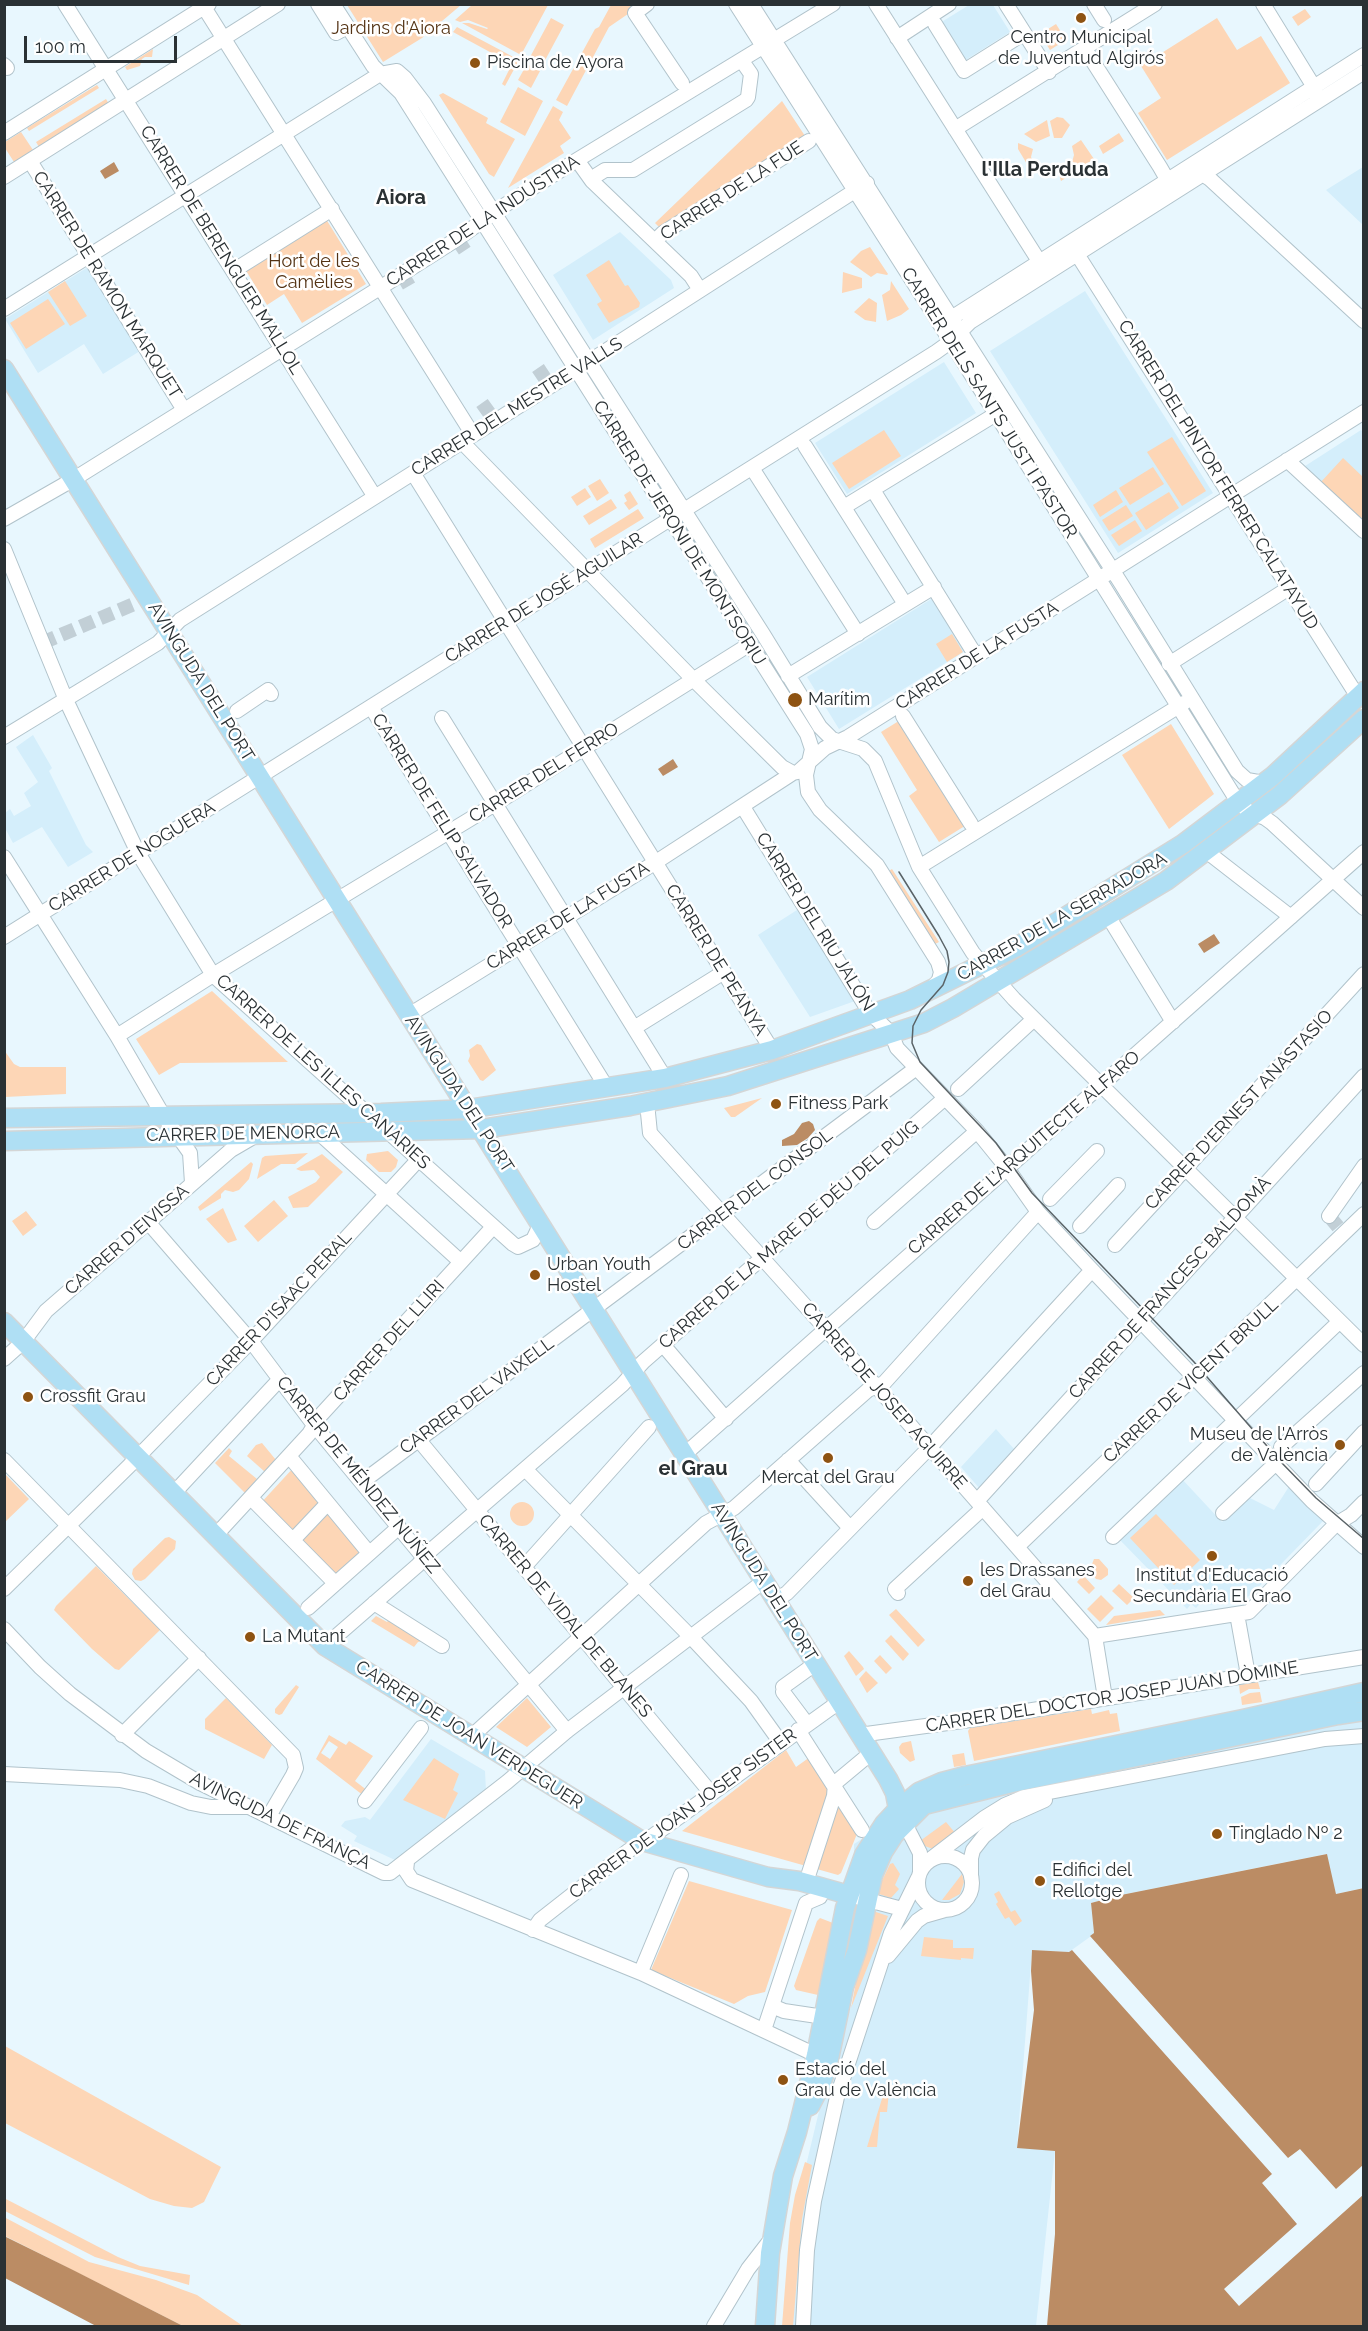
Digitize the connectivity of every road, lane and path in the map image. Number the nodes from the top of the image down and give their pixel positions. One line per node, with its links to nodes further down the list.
1 (65, 4): 26 (street, CARRER DE BERENGUER MALLOL)
2 (278, 4): 21 (street)
3 (318, 4): 18 (street)
4 (333, 4): 18 (street)
5 (647, 4): 30 (street)
6 (736, 4): 22 (street, CARRER DELS SANTS JUST I PASTOR)
7 (751, 4): 22 (street, CARRER DELS SANTS JUST I PASTOR)
8 (833, 4): 22 (street, CARRER DE LA INDÚSTRIA)
9 (876, 4): 20 (street)
10 (949, 4): 20 (street)
11 (1006, 4): 27 (street)
12 (1094, 4): 16 (street)
13 (1155, 4): 23 (street)
14 (1263, 4): 31 (street)
15 (205, 6): 21 (street); 26 (street)
16 (1104, 20)
17 (935, 24): 19 (street)
18 (347, 27): 29 (street)
19 (1018, 37)
20 (897, 38): 34 (street)
21 (224, 39): 32 (street); 36 (street)
22 (769, 44): 25 (street, CARRER DE LA INDÚSTRIA); 45 (street, CARRER DELS SANTS JUST I PASTOR)
23 (1085, 49): 27 (street); 44 (street)
24 (1364, 55): 31 (street)
25 (742, 61): 38 (street, CARRER DE LA INDÚSTRIA); 43 (street)
26 (106, 70): 32 (street, CARRER DE BERENGUER MALLOL); 35 (street)
27 (1049, 72): 34 (street)
28 (1364, 72): 33 (street)
29 (380, 74): 36 (street); 49 (street, CARRER DE JERONI DE MONTSORIU)
30 (682, 83)
31 (1314, 87): 33 (street); 40 (street)
32 (127, 101): 39 (street); 46 (street, CARRER DE BERENGUER MALLOL)
33 (1309, 106): 41 (street)
34 (955, 129): 53 (street)
35 (4, 133)
36 (284, 133): 46 (street); 48 (street)
37 (809, 141): 50 (street, CARRER DE LA FUE)
38 (577, 160): 43 (street); 49 (street, CARRER DE LA INDÚSTRIA)
39 (30, 161): 42 (street); 52 (street, CARRER DE RAMON MARQUET)
40 (1187, 169): 41 (street); 44 (street)
41 (1204, 173): 47 (street); 59 (street)
42 (4, 177)
43 (592, 181): 50 (street)
44 (1168, 181): 47 (street); 51 (street)
45 (861, 187): 56 (street, CARRER DEL MESTRE VALLS); 58 (street, CARRER DELS SANTS JUST I PASTOR)
46 (186, 196): 52 (street); 54 (street, CARRER DE BERENGUER MALLOL)
47 (1163, 199): 51 (street)
48 (332, 209): 54 (street); 55 (street)
49 (489, 217): 55 (street, CARRER DE LA INDÚSTRIA); 63 (street, CARRER DE JERONI DE MONTSORIU); 65 (street, CARRER DE JERONI DE MONTSORIU)
50 (655, 241): 56 (street)
51 (1074, 248): 53 (street); 76 (street, CARRER DEL PINTOR FERRER CALATAYUD)
52 (90, 257): 57 (street); 66 (street, CARRER DE RAMON MARQUET)
53 (1043, 268): 58 (street); 60 (street, CARRER DE JOSÉ AGUILAR)
54 (233, 271): 62 (street, CARRER DE BERENGUER MALLOL)
55 (380, 287): 62 (street, CARRER DE LA INDÚSTRIA); 69 (street)
56 (700, 290): 63 (street, CARRER DEL MESTRE VALLS)
57 (4, 309)
58 (946, 321): 60 (street, CARRER DELS SANTS JUST I PASTOR); 61 (street, CARRER DELS SANTS JUST I PASTOR)
59 (1364, 321)
60 (961, 332): 61 (street, CARRER DE JOSÉ AGUILAR); 84 (street, CARRER DELS SANTS JUST I PASTOR)
61 (950, 342): 67 (street, CARRER DELS SANTS JUST I PASTOR); 72 (street, CARRER DE JOSÉ AGUILAR)
62 (283, 348): 66 (street, CARRER DE LA INDÚSTRIA); 77 (street, CARRER DE BERENGUER MALLOL)
63 (589, 362): 65 (street, CARRER DEL MESTRE VALLS); 79 (street, CARRER DE JERONI DE MONTSORIU)
64 (4, 369): 74 (main road, AVINGUDA DEL PORT)
65 (576, 370): 69 (street, CARRER DEL MESTRE VALLS); 81 (street, CARRER DE JERONI DE MONTSORIU)
66 (184, 410): 74 (street, CARRER DE LA INDÚSTRIA)
67 (996, 414): 75 (street); 86 (street, CARRER DELS SANTS JUST I PASTOR)
68 (1360, 419): 71 (street, CARRER DE LA FUSTA)
69 (467, 438): 73 (street, CARRER DEL MESTRE VALLS); 85 (street)
70 (805, 446): 78 (street)
71 (1287, 460): 76 (street, CARRER DE LA FUSTA); 82 (street)
72 (752, 468): 79 (street, CARRER DE JOSÉ AGUILAR); 92 (street)
73 (413, 473): 77 (street, CARRER DEL MESTRE VALLS); 90 (street, CARRER DE PEANYA)
74 (74, 479): 80 (street, CARRER DE LA INDÚSTRIA); 91 (main road, AVINGUDA DEL PORT)
75 (873, 490): 78 (street); 87 (street)
76 (1231, 495): 84 (street, CARRER DE LA FUSTA); 88 (street, CARRER DEL PINTOR FERRER CALATAYUD)
77 (375, 497): 91 (street, CARRER DEL MESTRE VALLS)
78 (844, 507): 89 (street)
79 (684, 511): 81 (street, CARRER DE JOSÉ AGUILAR); 96 (street, CARRER DE JERONI DE MONTSORIU)
80 (4, 519)
81 (672, 519): 85 (street, CARRER DE JOSÉ AGUILAR); 93 (street, CARRER DE JERONI DE MONTSORIU)
82 (1364, 531)
83 (4, 549): 101 (street, CARRER DE LES ILLES CANÀRIES)
84 (1112, 570): 86 (street, CARRER DE LA FUSTA); 95 (street, CARRER DELS SANTS JUST I PASTOR)
85 (588, 571): 90 (street, CARRER DE JOSÉ AGUILAR); 97 (street)
86 (1099, 579): 94 (street, CARRER DE LA FUSTA); 102 (street, CARRER DELS SANTS JUST I PASTOR)
87 (934, 587): 89 (street); 94 (street)
88 (1289, 588): 95 (street); 99 (street, CARRER DEL PINTOR FERRER CALATAYUD)
89 (905, 604): 92 (street)
90 (506, 623): 103 (street, CARRER DE JOSÉ AGUILAR); 110 (street, CARRER DE PEANYA)
91 (168, 632): 101 (street, CARRER DEL MESTRE VALLS); 113 (main road, AVINGUDA DEL PORT)
92 (858, 634): 96 (street)
93 (750, 644): 97 (street, CARRER DEL FERRO); 111 (street, CARRER DE JERONI DE MONTSORIU)
94 (976, 656): 109 (street, CARRER DE LA FUSTA)
95 (1169, 664): 100 (street, CARRER DELS SANTS JUST I PASTOR)
96 (788, 676): 109 (street, CARRER DE JERONI DE MONTSORIU)
97 (693, 679): 110 (street, CARRER DEL FERRO); 112 (street)
98 (271, 694): 104 (street)
99 (1361, 694): 114 (main road, CARRER DE LA SERRADORA)
100 (1191, 698): 102 (street); 114 (street, CARRER DELS SANTS JUST I PASTOR)
101 (66, 700): 108 (street, CARRER DEL MESTRE VALLS); 123 (street, CARRER DE LES ILLES CANÀRIES)
102 (1178, 706): 115 (street, CARRER DELS SANTS JUST I PASTOR); 126 (street)
103 (371, 707): 113 (street, CARRER DE JOSÉ AGUILAR); 120 (street, CARRER DE FELIP SALVADOR)
104 (237, 711)
105 (903, 716): 119 (street)
106 (441, 718): 116 (street)
107 (1364, 719): 118 (main road, CARRER DE LA SERRADORA)
108 (4, 737)
109 (839, 741): 111 (street, CARRER DE LA FUSTA); 126 (street, CARRER DE JERONI DE MONTSORIU)
110 (585, 747): 116 (street, CARRER DEL FERRO); 125 (street, CARRER DE PEANYA)
111 (811, 760): 112 (street, CARRER DE LA FUSTA); 141 (street, CARRER DE JERONI DE MONTSORIU)
112 (793, 773): 117 (street, CARRER DE LA FUSTA)
113 (260, 777): 123 (street, CARRER DE NOGUERA); 128 (main road, AVINGUDA DEL PORT)
114 (1264, 783): 115 (main road, CARRER DE LA SERRADORA)
115 (1238, 802): 118 (street); 136 (main road, CARRER DE LA SERRADORA)
116 (495, 804): 120 (street, CARRER DEL FERRO); 133 (street)
117 (743, 807): 125 (street, CARRER DE LA FUSTA); 142 (street, CARRER DEL RIU JALÓN)
118 (1255, 814): 121 (main road, CARRER DE LA SERRADORA); 127 (street)
119 (971, 824)
120 (448, 832): 128 (street, CARRER DEL FERRO); 135 (street, CARRER DE FELIP SALVADOR)
121 (1206, 851): 131 (main road, CARRER DE LA SERRADORA); 132 (street)
122 (1364, 852): 127 (street, CARRER DE L'ARQUITECTE ALFARO)
123 (138, 853): 130 (street, CARRER DE NOGUERA); 138 (street, CARRER DE LES ILLES CANÀRIES)
124 (4, 857): 130 (street)
125 (656, 862): 133 (street, CARRER DE LA FUSTA); 137 (street, CARRER DE PEANYA)
126 (919, 867): 136 (street, CARRER DE JERONI DE MONTSORIU)
127 (1333, 880): 129 (street); 132 (street, CARRER DE L'ARQUITECTE ALFARO)
128 (337, 900): 138 (street, CARRER DEL FERRO); 143 (main road, AVINGUDA DEL PORT)
129 (1364, 908)
130 (40, 914): 134 (street, CARRER DE NOGUERA); 148 (street)
131 (1108, 916): 140 (main road, CARRER DE LA SERRADORA); 145 (street)
132 (1291, 917): 145 (street, CARRER DE L'ARQUITECTE ALFARO)
133 (566, 918): 135 (street, CARRER DE LA FUSTA); 146 (street)
134 (4, 937)
135 (520, 946): 143 (street, CARRER DE LA FUSTA); 154 (street, CARRER DE FELIP SALVADOR)
136 (983, 965): 140 (street, CARRER DE JERONI DE MONTSORIU); 141 (main road, CARRER DE LA SERRADORA)
137 (724, 972): 146 (street); 149 (street, CARRER DE PEANYA)
138 (213, 975): 148 (street, CARRER DEL FERRO); 159 (street, CARRER DE LES ILLES CANÀRIES)
139 (1364, 975): 173 (street, CARRER D'ERNEST ANASTASIO)
140 (999, 981): 144 (street, CARRER DE JERONI DE MONTSORIU); 147 (main road, CARRER DE LA SERRADORA)
141 (929, 992): 142 (main road, CARRER DE LA SERRADORA)
142 (870, 1013): 147 (street, CARRER DEL RIU JALÓN); 149 (main road, CARRER DE LA SERRADORA)
143 (409, 1015): 158 (main road, AVINGUDA DEL PORT)
144 (1034, 1019): 153 (street, CARRER DE JERONI DE MONTSORIU); 155 (street)
145 (1173, 1022): 153 (street, CARRER DE L'ARQUITECTE ALFARO)
146 (634, 1028): 152 (street)
147 (891, 1033): 150 (street, CARRER DEL RIU JALÓN); 157 (main road, CARRER DE LA SERRADORA)
148 (117, 1036): 160 (street)
149 (772, 1050): 152 (main road, CARRER DE LA SERRADORA)
150 (915, 1069): 156 (street, CARRER DEL RIU JALÓN); 180 (street, CARRER DEL CONSOL)
151 (1364, 1076): 182 (street, CARRER DE FRANCESC BALDOMÀ)
152 (665, 1078): 154 (main road, CARRER DE LA SERRADORA)
153 (1101, 1084): 172 (street, CARRER DE L'ARQUITECTE ALFARO); 173 (street, CARRER DE JERONI DE MONTSORIU)
154 (607, 1088): 158 (main road, CARRER DE LA SERRADORA)
155 (958, 1089)
156 (945, 1098): 164 (street, CARRER DEL RIU JALÓN); 189 (street, CARRER DE LA MARE DE DÉU DEL PUIG)
157 (647, 1102): 162 (main road, CARRER DE LA SERRADORA); 180 (street, CARRER DE JOSEP AGUIRRE)
158 (468, 1109): 159 (main road, CARRER DE MENORCA); 162 (main road, AVINGUDA DEL PORT)
159 (366, 1113): 160 (main road, CARRER DE MENORCA); 163 (street, CARRER DE LES ILLES CANÀRIES)
160 (163, 1115): 161 (main road, CARRER DE MENORCA); 167 (street)
161 (4, 1118)
162 (482, 1129): 163 (main road, CARRER DE MENORCA); 185 (main road, AVINGUDA DEL PORT)
163 (387, 1131): 165 (main road, CARRER DE MENORCA); 170 (street, CARRER DE LES ILLES CANÀRIES)
164 (977, 1131): 172 (street, CARRER DEL RIU JALÓN); 184 (street)
165 (318, 1132): 166 (main road, CARRER DE MENORCA); 176 (street)
166 (260, 1133): 167 (main road, CARRER DE MENORCA); 174 (street, CARRER D'EIVISSA)
167 (179, 1136): 168 (main road, CARRER DE MENORCA); 174 (street)
168 (4, 1141)
169 (1096, 1151): 177 (street)
170 (419, 1159): 176 (street, CARRER D'ISAAC PERAL); 187 (street, CARRER DE LES ILLES CANÀRIES)
171 (1364, 1166): 181 (street)
172 (1007, 1168): 178 (street, CARRER DEL RIU JALÓN); 197 (street, CARRER DE L'ARQUITECTE ALFARO)
173 (1186, 1169): 182 (street, CARRER DE JERONI DE MONTSORIU); 188 (street, CARRER D'ERNEST ANASTASIO)
174 (192, 1183): 183 (street, CARRER D'EIVISSA)
175 (1118, 1185): 186 (street)
176 (386, 1195): 190 (street); 199 (street, CARRER D'ISAAC PERAL)
177 (1050, 1199)
178 (1038, 1212): 191 (street, CARRER DEL RIU JALÓN); 207 (street)
179 (1364, 1214): 192 (street, CARRER DE VICENT BRULL)
180 (722, 1215): 189 (street, CARRER DE JOSEP AGUIRRE); 193 (street, CARRER DEL CONSOL)
181 (1329, 1216)
182 (1234, 1218): 192 (street, CARRER DE JERONI DE MONTSORIU); 194 (street, CARRER DE FRANCESC BALDOMÀ)
183 (147, 1221): 199 (street, CARRER DE MÉNDEZ NÚÑEZ); 200 (street, CARRER D'EIVISSA)
184 (874, 1222)
185 (541, 1223): 187 (street, CARRER DE LES ILLES CANÀRIES); 193 (main road, AVINGUDA DEL PORT)
186 (1080, 1226)
187 (493, 1227): 190 (street, CARRER DEL LLIRI)
188 (1115, 1245)
189 (763, 1258): 197 (street, CARRER DE JOSEP AGUIRRE); 201 (street, CARRER DE LA MARE DE DÉU DEL PUIG)
190 (461, 1262): 210 (street, CARRER DEL LLIRI)
191 (1092, 1270): 194 (street, CARRER DEL RIU JALÓN); 214 (street)
192 (1296, 1280): 196 (street, CARRER DE JERONI DE MONTSORIU); 205 (street, CARRER DE VICENT BRULL)
193 (594, 1310): 203 (main road, AVINGUDA DEL PORT); 213 (street, CARRER DEL VAIXELL)
194 (1141, 1320): 205 (street, CARRER DEL RIU JALÓN); 229 (street, CARRER DE FRANCESC BALDOMÀ)
195 (4, 1322): 200 (main road, CARRER DE JOAN VERDEGUER)
196 (1339, 1322): 198 (street, CARRER DE JERONI DE MONTSORIU); 209 (street)
197 (826, 1329): 207 (street, CARRER DE JOSEP AGUIRRE); 208 (street, CARRER DE L'ARQUITECTE ALFARO)
198 (1360, 1335)
199 (251, 1341): 206 (street, CARRER DE MÉNDEZ NÚÑEZ); 218 (street, CARRER D'ISAAC PERAL)
200 (23, 1342): 202 (street, CARRER D'EIVISSA); 218 (main road, CARRER DE JOAN VERDEGUER)
201 (664, 1346): 203 (street, CARRER DE LA MARE DE DÉU DEL PUIG); 208 (street)
202 (4, 1359)
203 (634, 1373): 216 (main road, AVINGUDA DEL PORT); 222 (street, CARRER DE LA MARE DE DÉU DEL PUIG)
204 (1364, 1373): 215 (street)
205 (1194, 1376): 209 (street, CARRER DEL RIU JALÓN); 241 (street, CARRER DE VICENT BRULL)
206 (280, 1379): 210 (street, CARRER DE MÉNDEZ NÚÑEZ); 225 (street)
207 (875, 1387): 214 (street, CARRER DE JOSEP AGUIRRE); 220 (street)
208 (726, 1419): 216 (street, CARRER DE L'ARQUITECTE ALFARO)
209 (1235, 1419): 221 (street, CARRER DEL RIU JALÓN); 239 (street)
210 (314, 1425): 217 (street, CARRER DEL LLIRI); 223 (street, CARRER DE MÉNDEZ NÚÑEZ)
211 (649, 1427): 232 (street)
212 (1364, 1432): 224 (street)
213 (418, 1439): 223 (street, CARRER DEL VAIXELL); 230 (street, CARRER DE VIDAL DE BLANES)
214 (930, 1447): 229 (street, CARRER DE JOSEP AGUIRRE); 237 (street)
215 (1281, 1448)
216 (685, 1454): 233 (main road, AVINGUDA DEL PORT)
217 (289, 1456): 226 (street, CARRER DEL LLIRI); 228 (street)
218 (138, 1458): 225 (main road, CARRER DE JOAN VERDEGUER); 235 (street, CARRER D'ISAAC PERAL)
219 (4, 1460): 235 (street)
220 (788, 1460): 233 (street); 237 (street)
221 (1276, 1462): 231 (street); 234 (street, CARRER DEL RIU JALÓN)
222 (525, 1469): 230 (street, CARRER DE LA MARE DE DÉU DEL PUIG); 232 (street)
223 (362, 1482): 236 (street, CARRER DE MÉNDEZ NÚÑEZ)
224 (1316, 1484)
225 (174, 1494): 238 (main road, CARRER DE JOAN VERDEGUER)
226 (251, 1498): 238 (street, CARRER DEL LLIRI); 240 (street)
227 (1364, 1502): 234 (street)
228 (327, 1504): 240 (street); 243 (street)
229 (980, 1505): 241 (street, CARRER DE JOSEP AGUIRRE); 250 (street, CARRER DE FRANCESC BALDOMÀ)
230 (477, 1511): 244 (street, CARRER DE LA MARE DE DÉU DEL PUIG); 245 (street, CARRER DE VIDAL DE BLANES)
231 (1223, 1513)
232 (571, 1515): 245 (street); 248 (street)
233 (722, 1515): 246 (main road, AVINGUDA DEL PORT); 248 (street)
234 (1336, 1524): 242 (street, CARRER DEL RIU JALÓN); 254 (street)
235 (69, 1527): 249 (street, CARRER D'ISAAC PERAL); 262 (street)
236 (399, 1527): 243 (street); 244 (street, CARRER DE MÉNDEZ NÚÑEZ)
237 (850, 1528): 251 (street)
238 (215, 1536): 259 (main road, CARRER DE JOAN VERDEGUER)
239 (1113, 1537)
240 (293, 1540): 247 (street)
241 (1018, 1546): 256 (street, CARRER DE JOSEP AGUIRRE)
242 (1364, 1547)
243 (369, 1554): 247 (street)
244 (424, 1558): 252 (street, CARRER DE LA MARE DE DÉU DEL PUIG); 265 (street, CARRER DE MÉNDEZ NÚÑEZ)
245 (524, 1567): 257 (street, CARRER DE VIDAL DE BLANES)
246 (764, 1581): 251 (main road, AVINGUDA DEL PORT); 258 (street)
247 (335, 1583): 253 (street)
248 (638, 1585): 257 (street); 258 (street)
249 (4, 1589)
250 (898, 1593)
251 (776, 1600): 263 (main road, AVINGUDA DEL PORT)
252 (374, 1604): 259 (street, CARRER DE LA MARE DE DÉU DEL PUIG); 260 (street)
253 (308, 1608)
254 (1237, 1614): 256 (street); 264 (street)
255 (4, 1629): 274 (street, AVINGUDA DE FRANÇA)
256 (1095, 1636): 268 (street)
257 (580, 1637): 265 (street); 266 (street, CARRER DE VIDAL DE BLANES)
258 (691, 1637): 266 (street); 278 (street)
259 (325, 1646): 276 (main road, CARRER DE JOAN VERDEGUER)
260 (442, 1646)
261 (1364, 1656): 264 (street, CARRER DEL DOCTOR JOSEP JUAN DÒMINE)
262 (199, 1658): 274 (street); 288 (street)
263 (815, 1664): 269 (main road, AVINGUDA DEL PORT); 271 (street)
264 (1248, 1675): 268 (street, CARRER DEL DOCTOR JOSEP JUAN DÒMINE)
265 (528, 1684): 273 (street, CARRER DE MÉNDEZ NÚÑEZ); 276 (street)
266 (624, 1688): 273 (street); 284 (street, CARRER DE VIDAL DE BLANES)
267 (1364, 1692): 287 (main road)
268 (1105, 1698): 275 (street, CARRER DEL DOCTOR JOSEP JUAN DÒMINE)
269 (839, 1702): 271 (street, CARRER DE JOAN JOSEP SISTER); 275 (main road, AVINGUDA DEL PORT)
270 (1364, 1711): 287 (main road)
271 (802, 1727): 278 (street, CARRER DE JOAN JOSEP SISTER); 283 (street)
272 (421, 1728): 285 (street)
273 (567, 1731): 280 (street)
274 (122, 1735): 286 (street, AVINGUDA DE FRANÇA)
275 (859, 1735): 279 (main road, AVINGUDA DEL PORT)
276 (472, 1736): 280 (main road, CARRER DE JOAN VERDEGUER)
277 (1364, 1736): 282 (street)
278 (781, 1743): 284 (street, CARRER DE JOAN JOSEP SISTER)
279 (871, 1753): 283 (street); 287 (main road, AVINGUDA DEL PORT)
280 (523, 1768): 290 (main road, CARRER DE JOAN VERDEGUER); 291 (street)
281 (4, 1774): 286 (street)
282 (1104, 1782): 292 (street); 296 (street)
283 (834, 1788): 289 (street); 293 (street)
284 (711, 1793): 290 (street, CARRER DE JOAN JOSEP SISTER)
285 (365, 1801)
286 (249, 1807): 288 (street, AVINGUDA DE FRANÇA)
287 (901, 1807): 292 (street); 298 (main road)
288 (269, 1816): 291 (street, AVINGUDA DE FRANÇA)
289 (862, 1830)
290 (642, 1841): 295 (main road, CARRER DE JOAN VERDEGUER); 301 (street, CARRER DE JOAN JOSEP SISTER)
291 (407, 1862): 301 (street)
292 (922, 1870): 296 (street); 299 (street); 300 (street)
293 (809, 1873)
294 (681, 1875): 302 (street)
295 (768, 1877): 297 (main road); 298 (main road, CARRER DE JOAN VERDEGUER)
296 (971, 1877): 300 (street)
297 (820, 1896): 298 (main road); 304 (street)
298 (853, 1901): 299 (street); 305 (main road); 308 (main road)
299 (902, 1909): 303 (street)
300 (945, 1910): 303 (street)
301 (533, 1930): 302 (street)
302 (641, 1971): 306 (street)
303 (876, 1977): 312 (street)
304 (772, 2006): 305 (street); 306 (street)
305 (824, 2017): 307 (main road)
306 (764, 2030): 307 (street)
307 (816, 2055): 308 (main road)
308 (797, 2132): 309 (main road)
309 (773, 2236): 310 (street); 311 (main road)
310 (714, 2326)
311 (765, 2326)
312 (803, 2326)

